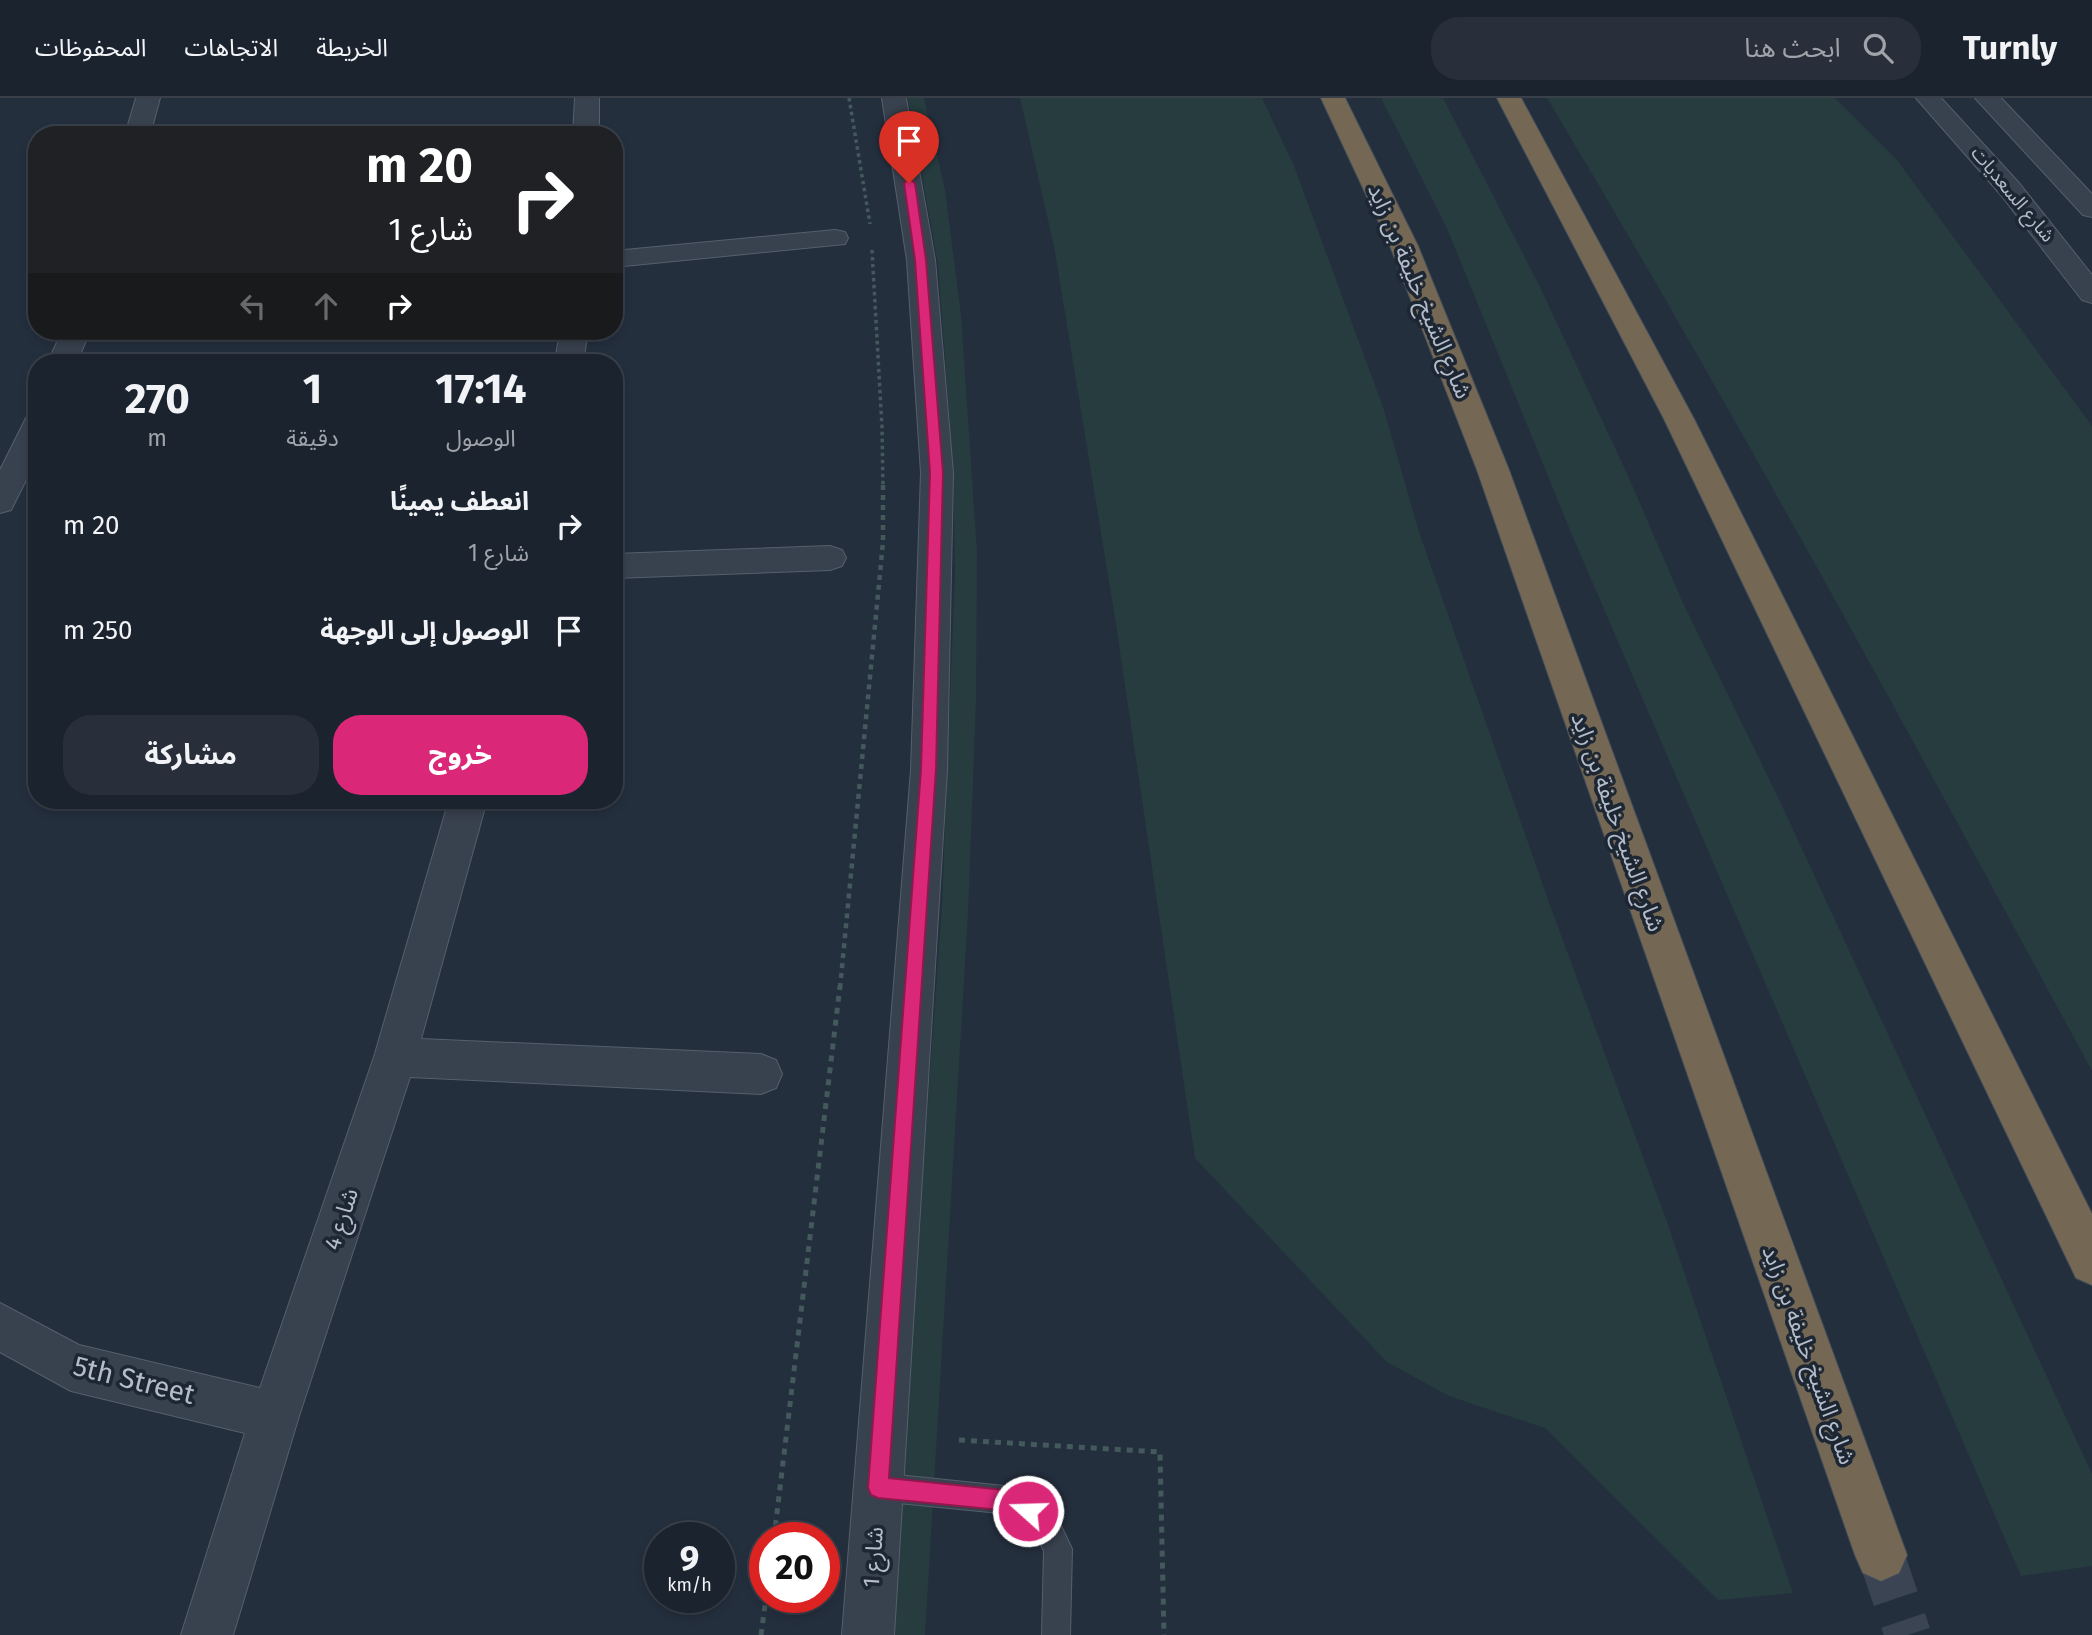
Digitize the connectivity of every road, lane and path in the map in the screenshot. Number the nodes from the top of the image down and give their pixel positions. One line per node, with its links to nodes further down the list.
1 (148, 98): 9 (street)
2 (587, 98): 10 (street)
3 (849, 98): 12 (path)
4 (894, 98): 28 (street, شارع 1)
5 (1333, 98): 30 (highway, شارع الشيخ خليفة بن زايد)
6 (1509, 98): 24 (highway)
7 (1928, 98): 16 (street, شارع السعديات)
8 (1987, 98): 11 (street, شارع السعديات)
9 (140, 126)
10 (586, 126)
11 (2092, 209)
12 (870, 228)
13 (835, 238): 15 (street)
14 (871, 241): 29 (path)
15 (623, 258)
16 (2092, 294)
17 (28, 444): 18 (street)
18 (0, 502)
19 (830, 558): 20 (street)
20 (623, 566)
21 (465, 809): 22 (street, شارع 4)
22 (395, 1057): 23 (street); 26 (street, شارع 4)
23 (761, 1074)
24 (2092, 1262)
25 (0, 1326): 26 (street, 5th Street)
26 (275, 1416): 32 (street, شارع 4)
27 (959, 1440): 36 (path)
28 (878, 1488): 34 (street, شارع 1); 35 (lane)
29 (776, 1522)
30 (1881, 1555)
31 (764, 1613): 33 (path)
32 (207, 1635)
33 (761, 1635)
34 (868, 1635)
35 (1056, 1635)
36 (1164, 1635)

